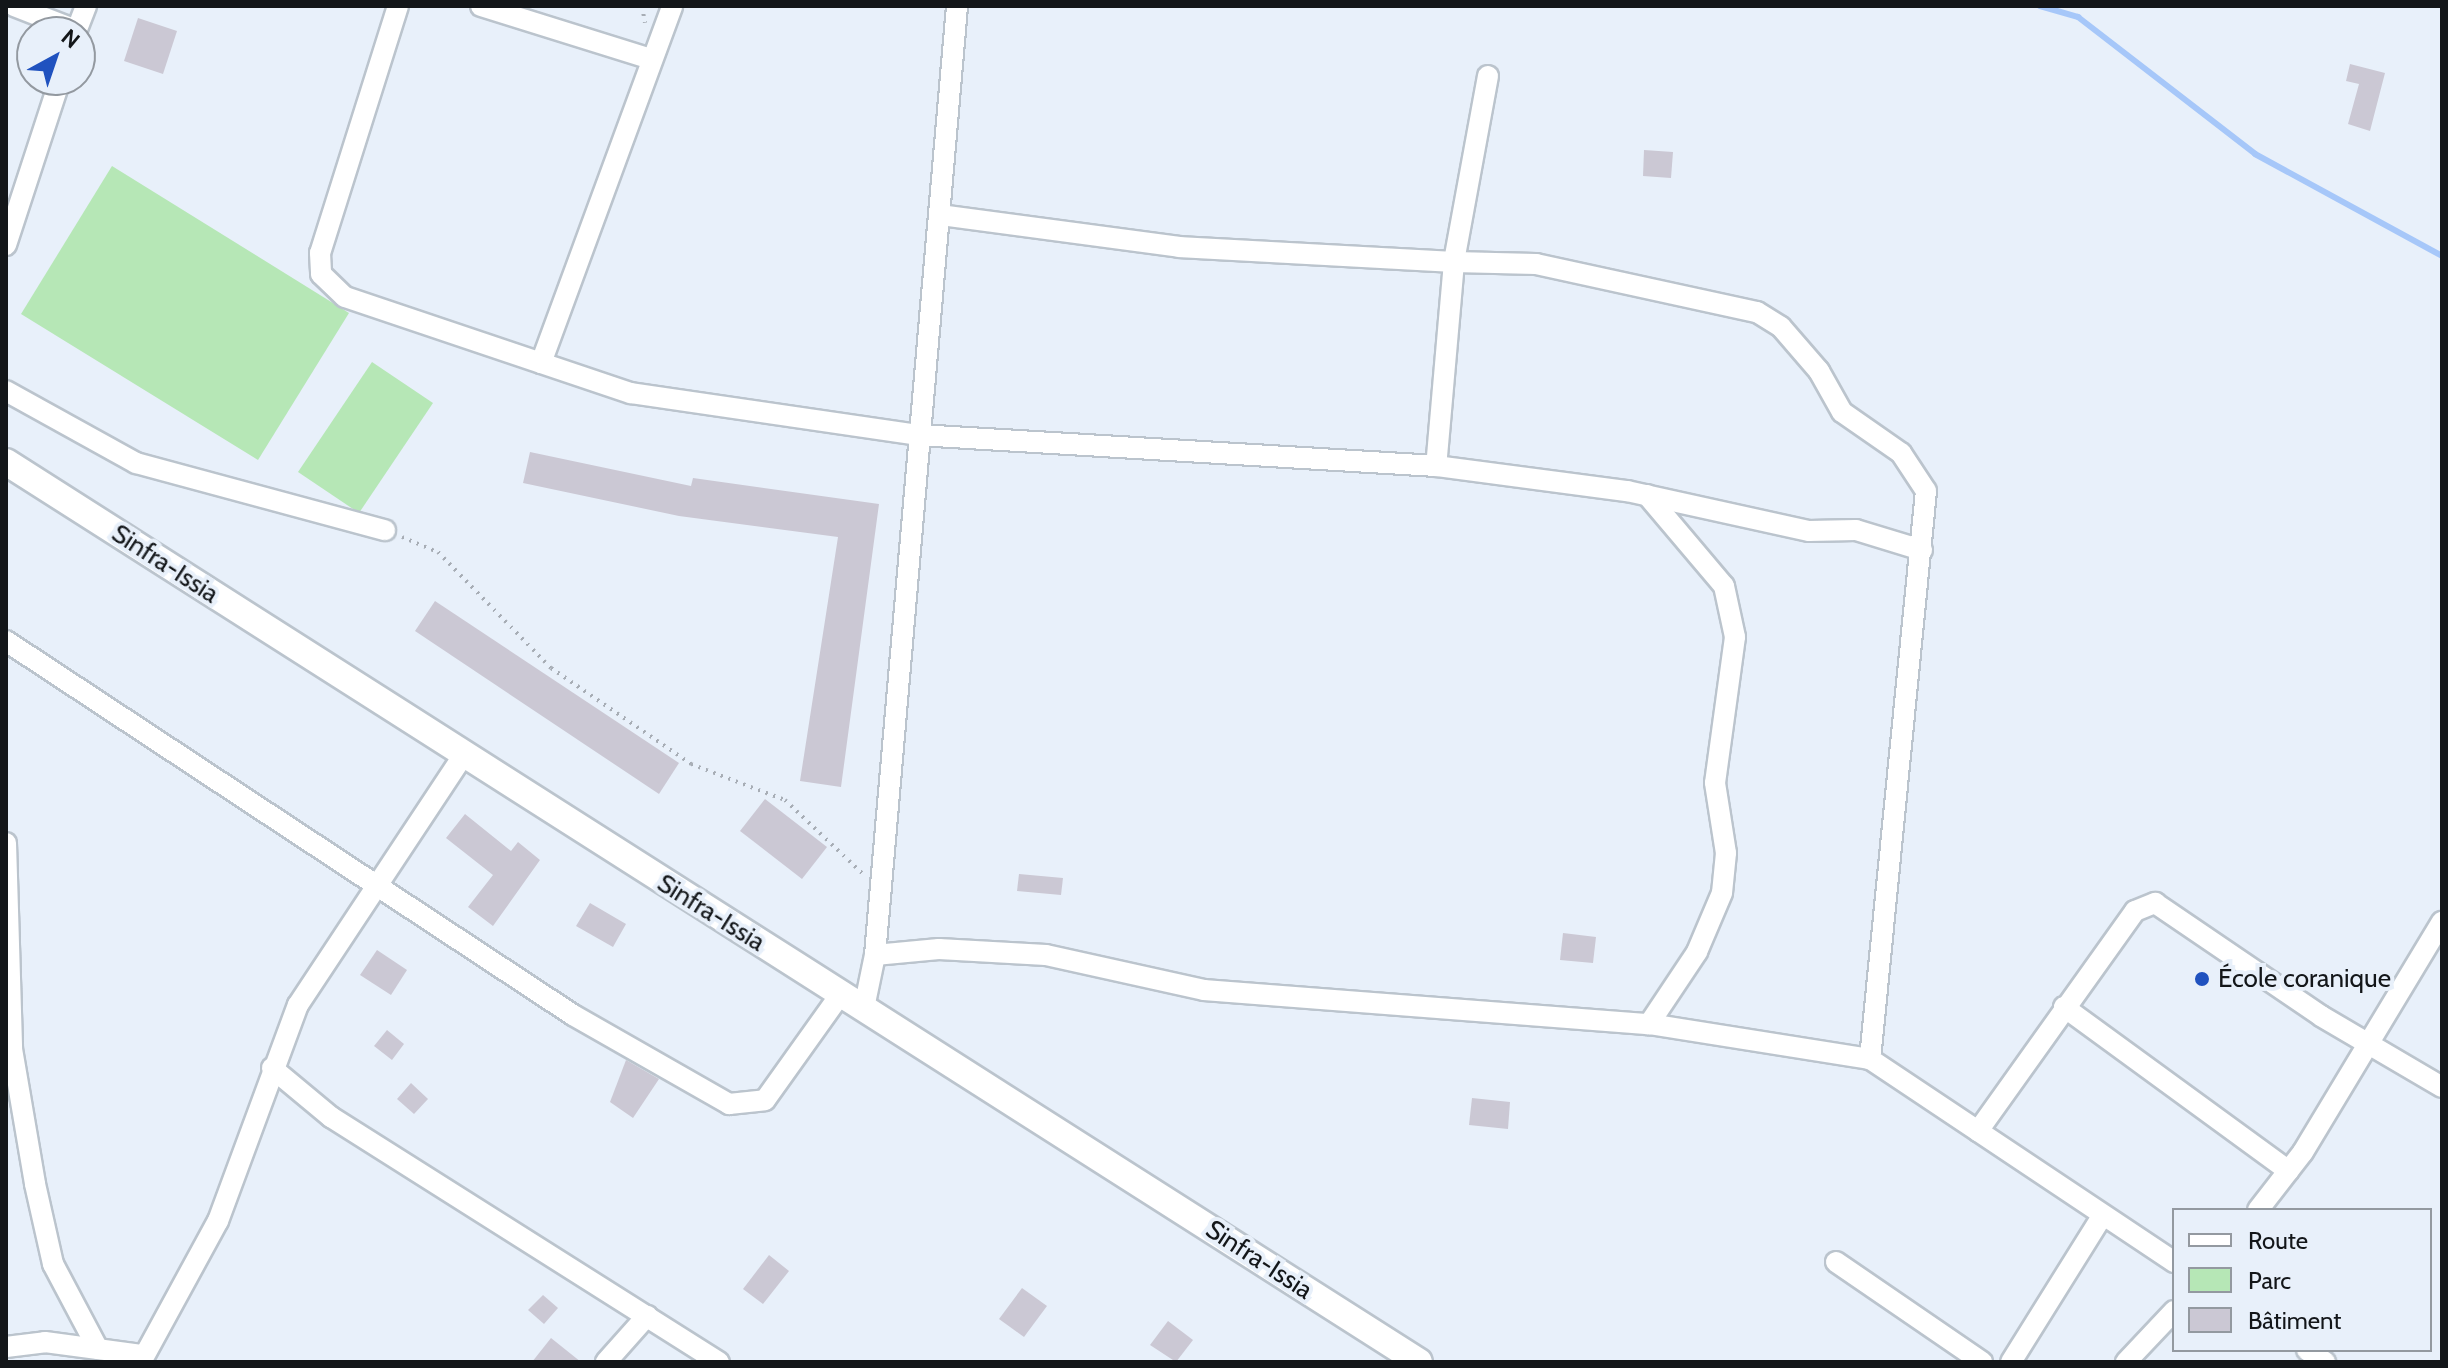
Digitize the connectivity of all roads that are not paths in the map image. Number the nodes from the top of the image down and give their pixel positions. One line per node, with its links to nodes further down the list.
1 (14, 6): 6 (street)
2 (398, 6): 13 (street)
3 (481, 6): 7 (street)
4 (672, 6): 7 (street)
5 (957, 6): 10 (street)
6 (39, 16)
7 (651, 59): 13 (street)
8 (1488, 76): 12 (street)
9 (55, 96): 11 (street)
10 (940, 215): 12 (street); 15 (street)
11 (6, 245)
12 (1454, 262): 17 (street); 20 (street)
13 (541, 363): 15 (street)
14 (6, 391): 19 (street)
15 (918, 435): 17 (street); 26 (street)
16 (6, 462): 22 (main road, Sinfra-Issia)
17 (1436, 466): 18 (street)
18 (1647, 495): 20 (street); 30 (street)
19 (385, 530)
20 (1922, 550): 32 (street)
21 (6, 641): 24 (street)
22 (463, 756): 24 (street); 27 (main road, Sinfra-Issia)
23 (6, 843): 44 (street)
24 (377, 887): 27 (street); 33 (street)
25 (2442, 922): 31 (street)
26 (875, 955): 29 (street); 30 (street)
27 (840, 995): 29 (main road, Sinfra-Issia)
28 (2064, 1007): 31 (street); 35 (street); 36 (street)
29 (864, 1008): 48 (main road, Sinfra-Issia)
30 (1649, 1024): 32 (street)
31 (2367, 1042): 34 (street); 36 (street)
32 (1870, 1059): 35 (street)
33 (272, 1068): 42 (street); 45 (street)
34 (2442, 1087)
35 (1978, 1131): 38 (street)
36 (2289, 1171): 37 (street)
37 (2260, 1208)
38 (2103, 1215): 39 (street); 50 (street)
39 (2172, 1261)
40 (1836, 1262): 49 (street)
41 (2172, 1313): 51 (street)
42 (647, 1316): 46 (street); 47 (street)
43 (6, 1347): 44 (street)
44 (98, 1349): 45 (street)
45 (142, 1359)
46 (606, 1362)
47 (719, 1362)
48 (1419, 1362)
49 (1982, 1362)
50 (2011, 1362)
51 (2126, 1362)

